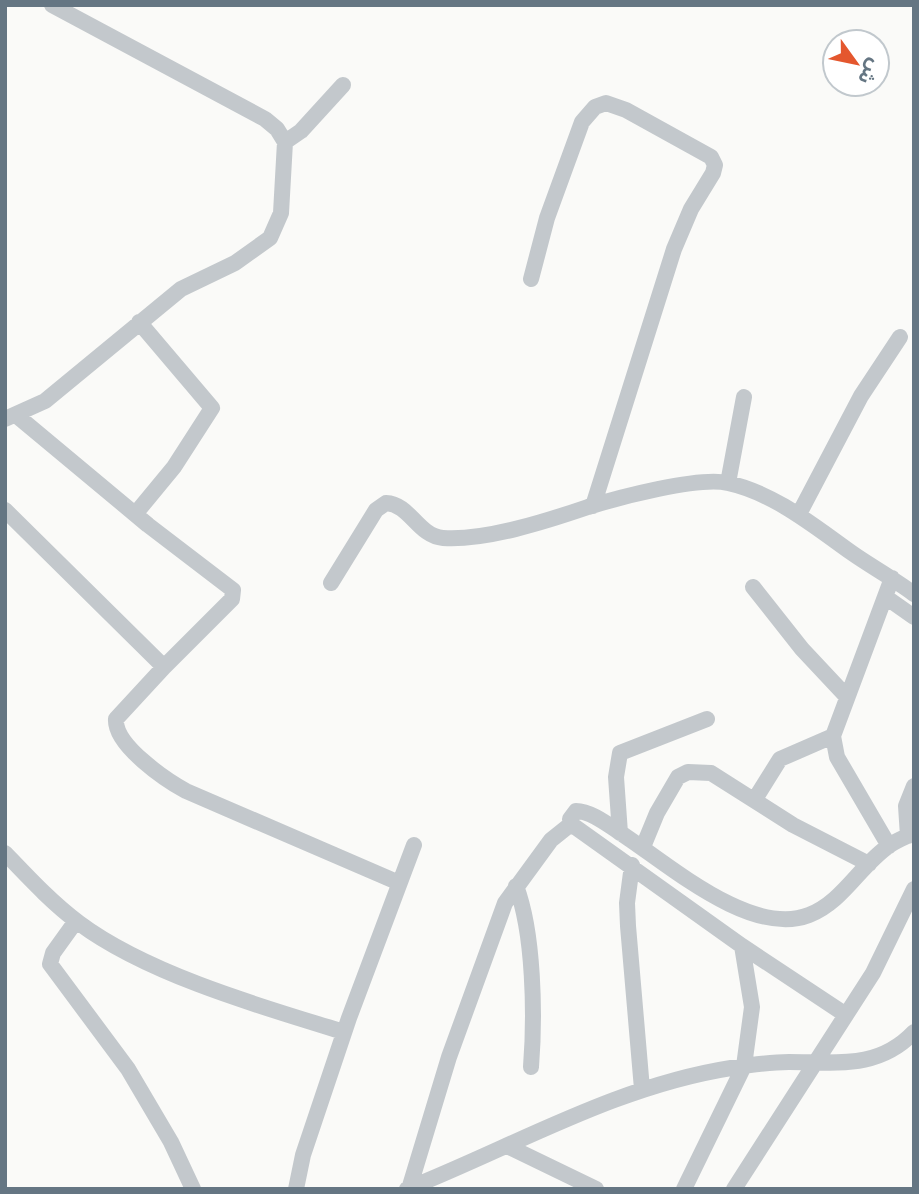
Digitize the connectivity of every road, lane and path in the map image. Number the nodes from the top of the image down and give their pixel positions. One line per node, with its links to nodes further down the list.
1 (52, 5): 3 (street)
2 (343, 85): 3 (street)
3 (285, 142): 5 (street)
4 (531, 279): 10 (street)
5 (139, 322): 8 (street); 12 (street)
6 (900, 337): 13 (street)
7 (744, 397): 9 (street)
8 (11, 417): 12 (street)
9 (728, 483): 10 (street); 13 (street)
10 (593, 506): 15 (street)
11 (5, 510): 20 (street)
12 (136, 513): 20 (street)
13 (799, 514): 14 (street)
14 (892, 578): 17 (street); 18 (street)
15 (331, 583)
16 (753, 587): 21 (street)
17 (914, 594)
18 (887, 598): 19 (street); 21 (street)
19 (914, 617)
20 (164, 667): 35 (street)
21 (847, 697): 23 (street)
22 (707, 719): 27 (street)
23 (834, 736): 25 (street); 30 (street)
24 (914, 786): 28 (street)
25 (755, 799): 31 (street); 33 (street)
26 (571, 824): 27 (street); 34 (street); 36 (street)
27 (620, 832): 31 (street)
28 (911, 835): 30 (street)
29 (414, 845): 35 (street)
30 (889, 846): 33 (street)
31 (643, 848): 33 (street)
32 (5, 853): 38 (street)
33 (869, 864)
34 (632, 865): 39 (street); 46 (street)
35 (397, 882): 41 (street)
36 (516, 886): 45 (street); 48 (street)
37 (914, 889): 40 (street)
38 (76, 921): 41 (street); 49 (street)
39 (742, 946): 40 (street); 44 (street)
40 (846, 1015): 43 (street)
41 (344, 1032): 50 (street)
42 (912, 1037): 43 (street)
43 (815, 1063): 44 (street); 53 (street)
44 (744, 1066): 46 (street); 52 (street)
45 (531, 1067)
46 (642, 1089): 47 (street)
47 (507, 1146): 48 (street); 51 (street)
48 (408, 1188)
49 (193, 1189)
50 (296, 1189)
51 (596, 1189)
52 (684, 1189)
53 (734, 1189)

